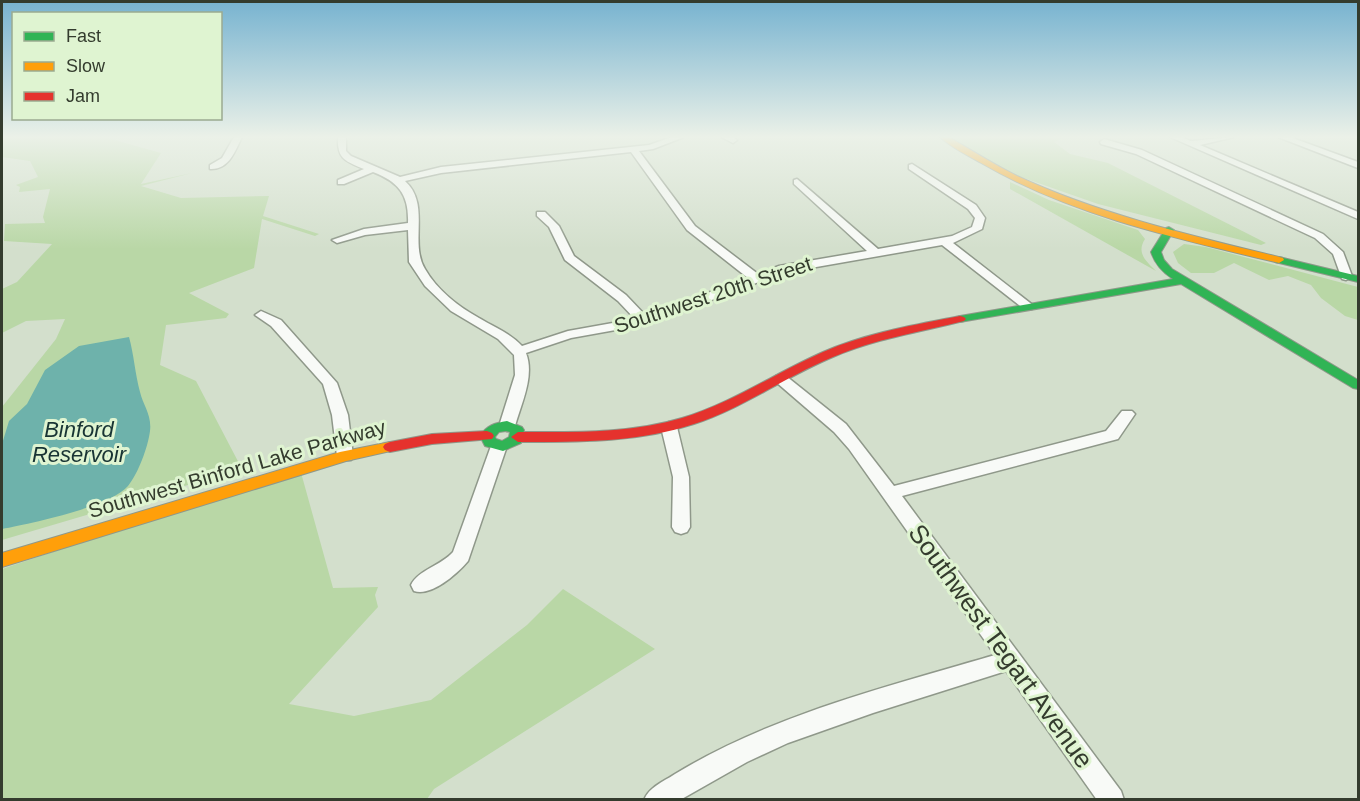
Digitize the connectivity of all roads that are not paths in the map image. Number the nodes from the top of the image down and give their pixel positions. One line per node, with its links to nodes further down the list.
1 (359, 174): 10 (street)
2 (385, 174): 9 (street)
3 (423, 174): 9 (street)
4 (652, 174): 19 (street)
5 (923, 174): 17 (street, Southwest 20th Street)
6 (1012, 174): 15 (street)
7 (1187, 174): 20 (street)
8 (1261, 174): 13 (street)
9 (399, 180): 14 (street)
10 (341, 182)
11 (798, 182): 18 (street)
12 (541, 214): 24 (street)
13 (1359, 216)
14 (413, 226): 16 (street); 25 (street)
15 (1170, 230): 20 (street); 21 (street)
16 (338, 240)
17 (944, 241): 18 (street, Southwest 20th Street); 22 (street)
18 (875, 252): 19 (street, Southwest 20th Street)
19 (755, 277): 24 (street, Southwest 20th Street)
20 (1352, 277)
21 (1179, 278): 22 (street); 27 (street)
22 (1028, 306): 26 (street)
23 (261, 315): 33 (street)
24 (644, 321): 25 (street, Southwest 20th Street)
25 (520, 351): 29 (street)
26 (781, 379): 30 (street); 34 (street, Southwest Tegart Avenue)
27 (1359, 385)
28 (1127, 414): 34 (street)
29 (507, 426): 31 (street); 32 (street)
30 (669, 427): 31 (street); 35 (street)
31 (518, 437): 32 (street)
32 (493, 441): 33 (street, Southwest Binford Lake Parkway); 37 (street)
33 (345, 456): 36 (street, Southwest Binford Lake Parkway)
34 (890, 493): 38 (street, Southwest Tegart Avenue)
35 (681, 527)
36 (2, 560)
37 (421, 585)
38 (1010, 660): 39 (street); 40 (street, Southwest Tegart Avenue)
39 (656, 800)
40 (1112, 800)

